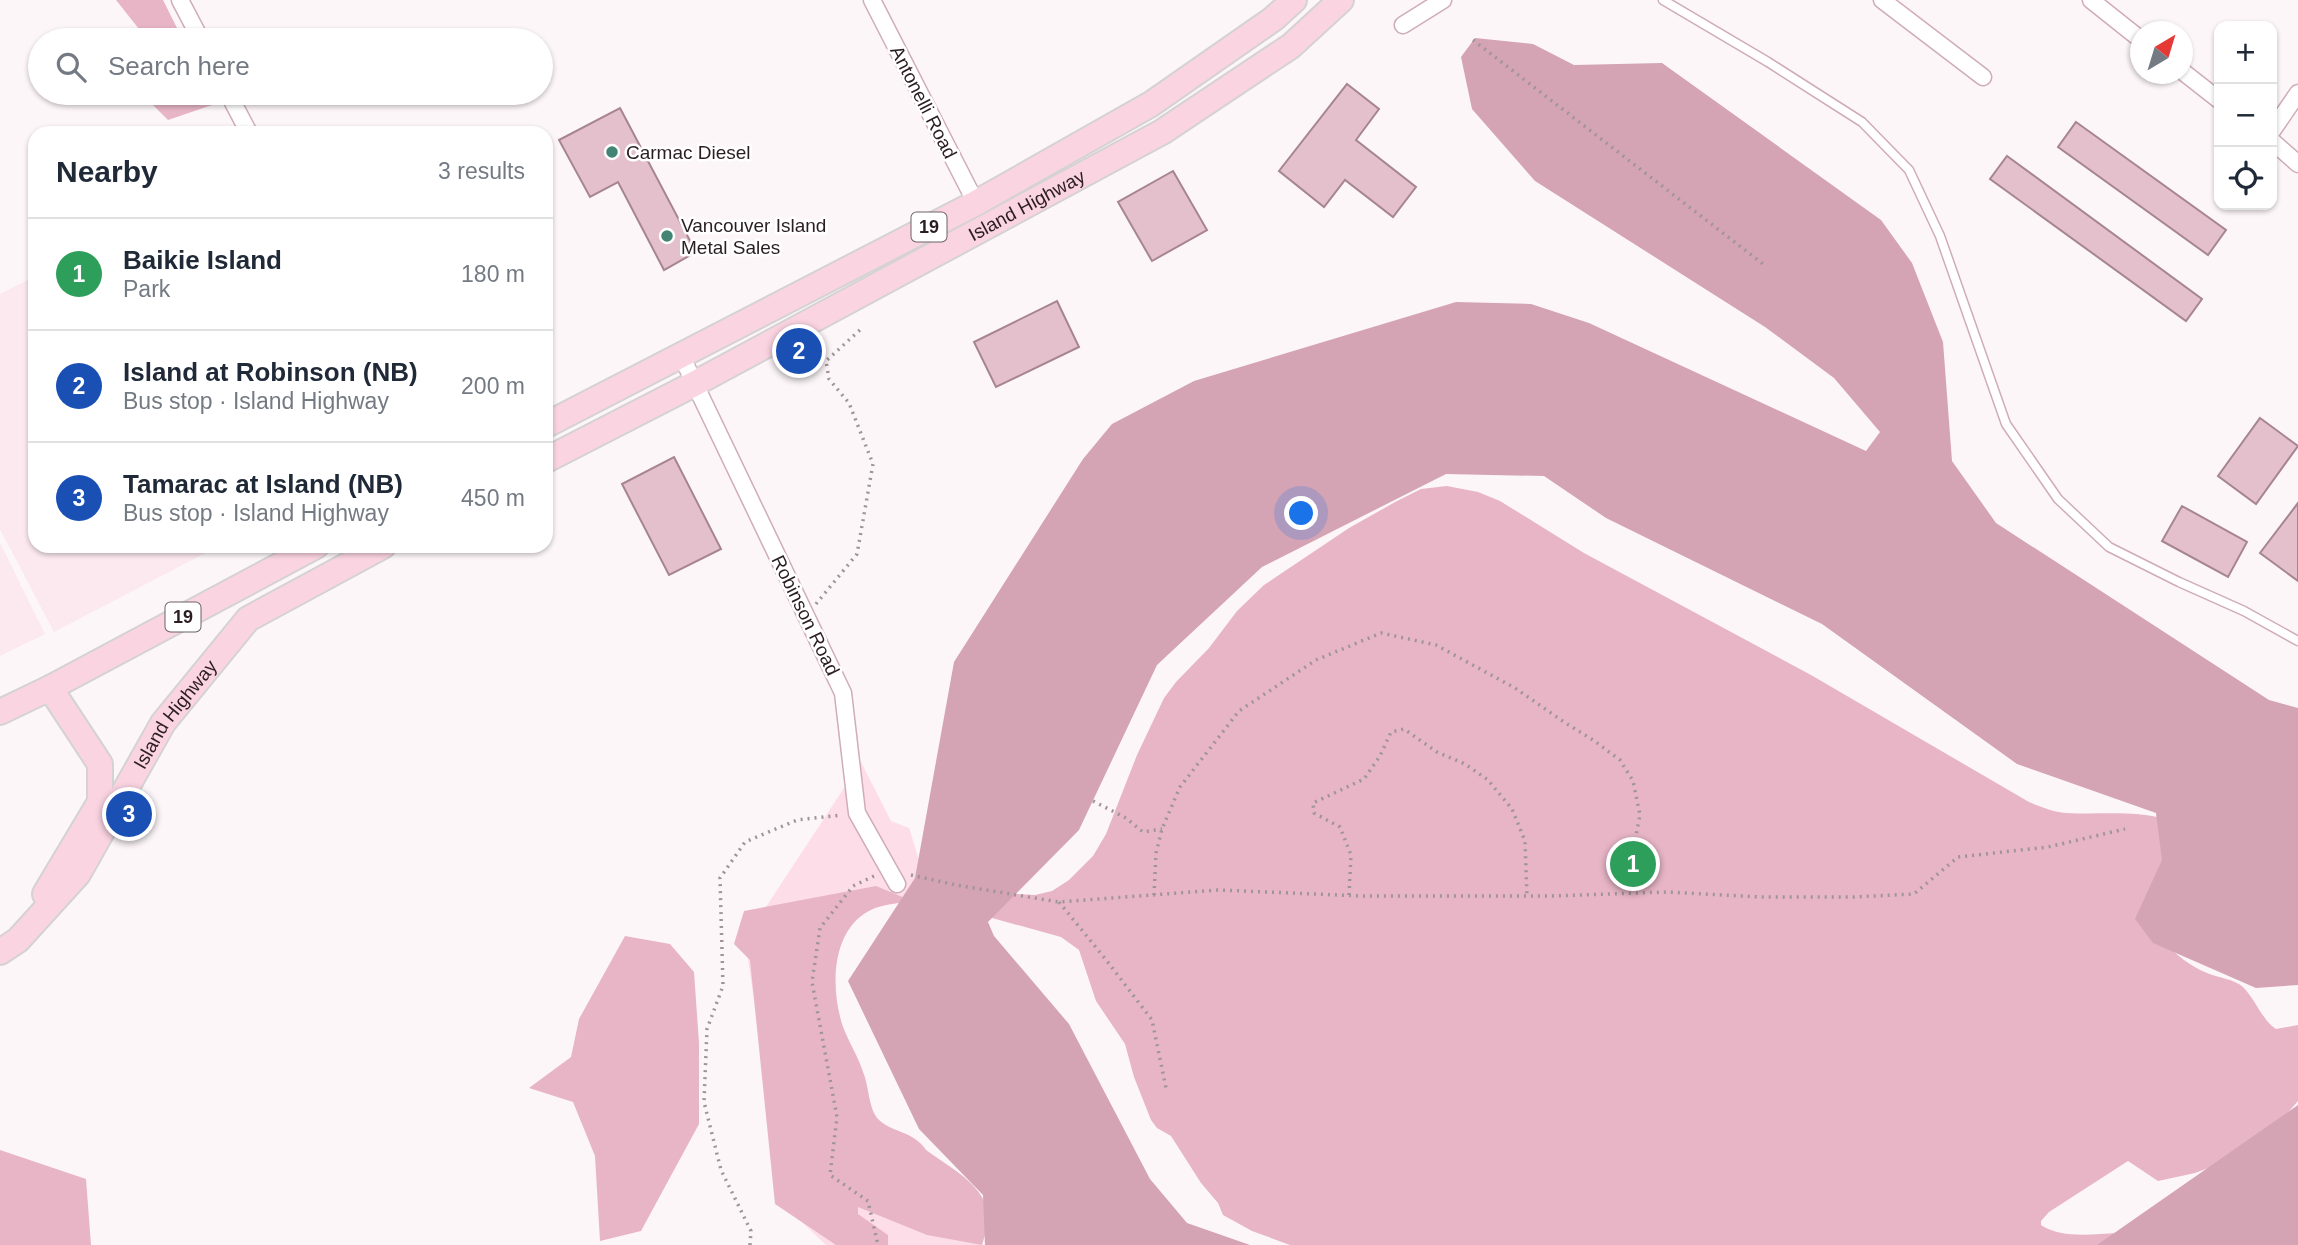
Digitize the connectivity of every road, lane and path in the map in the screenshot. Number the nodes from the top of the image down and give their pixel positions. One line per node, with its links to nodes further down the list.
1 (180, 0): 10 (street)
2 (872, 0): 22 (street, Antonelli Road)
3 (1294, 0): 22 (main road, Island Highway / 19)
4 (1341, 0): 26 (main road, Island Highway / 19)
5 (1443, 0): 9 (street)
6 (1662, 0): 32 (lane)
7 (1882, 0): 13 (street)
8 (2091, 0): 11 (street)
9 (1403, 25)
10 (195, 28)
11 (2130, 30)
12 (1473, 40): 23 (path)
13 (1983, 77)
14 (2193, 80): 16 (street)
15 (2298, 93): 18 (street)
16 (2214, 96)
17 (234, 105): 19 (street)
18 (2277, 124)
19 (245, 126)
20 (2277, 145): 21 (street)
21 (2298, 164)
22 (976, 203): 25 (main road, Island Highway / 19)
23 (1763, 264)
24 (861, 329): 31 (path)
25 (681, 355): 26 (street, Robinson Road); 27 (main road, Island Highway / 19)
26 (694, 384): 28 (main road, Island Highway / 19); 31 (street, Robinson Road)
27 (553, 421)
28 (553, 456)
29 (303, 553): 33 (main road, 19)
30 (370, 553): 46 (main road, Island Highway)
31 (806, 616): 36 (street, Robinson Road)
32 (2298, 641)
33 (50, 688): 34 (main road, 19); 46 (main road)
34 (0, 712)
35 (1093, 801): 37 (path)
36 (857, 813): 39 (street, Robinson Road); 48 (path)
37 (1161, 829): 41 (path); 42 (path)
38 (2125, 830): 41 (path)
39 (888, 869): 40 (street, Robinson Road); 45 (path); 49 (path)
40 (897, 884)
41 (1632, 893): 44 (path)
42 (1154, 895): 43 (path); 45 (path)
43 (1349, 895): 44 (path); 44 (path)
44 (1527, 896)
45 (1059, 902): 47 (path)
46 (9, 946)
47 (1166, 1088)
48 (750, 1245)
49 (878, 1245)

